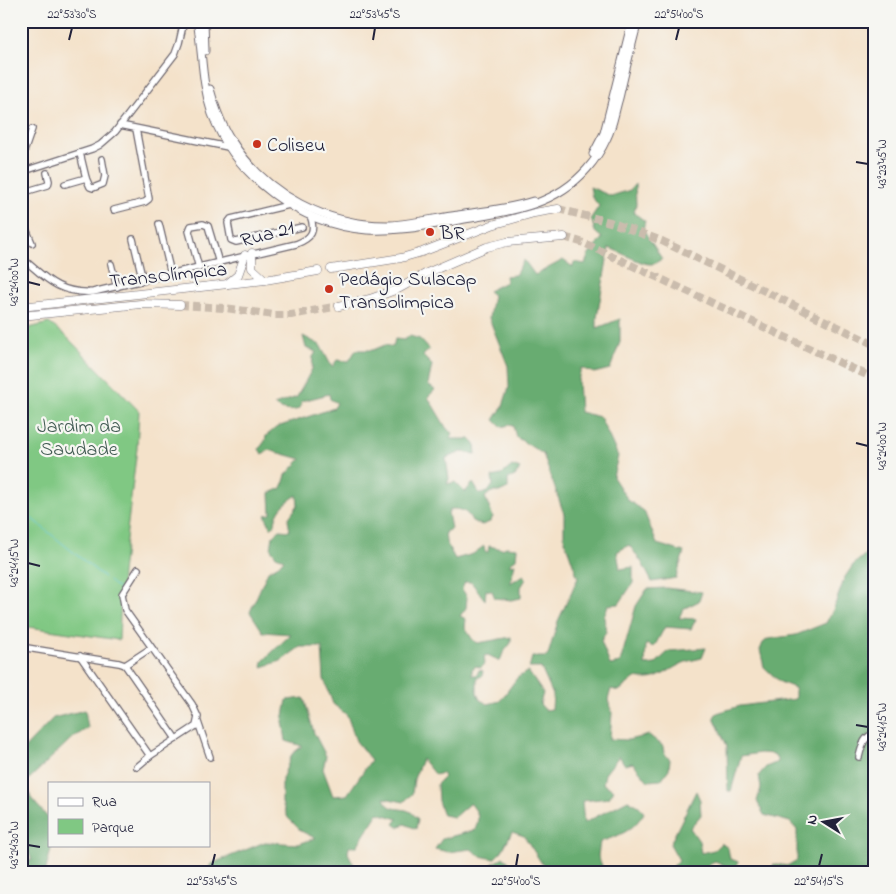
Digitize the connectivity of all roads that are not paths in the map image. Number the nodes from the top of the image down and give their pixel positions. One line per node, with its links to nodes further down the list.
1 (184, 21): 6 (street)
2 (197, 21): 9 (main road)
3 (204, 21): 24 (main road)
4 (632, 21): 24 (main road)
5 (638, 21): 24 (main road)
6 (120, 125): 8 (street); 10 (street)
7 (32, 129): 12 (street)
8 (136, 129): 9 (street); 19 (street)
9 (228, 147): 17 (main road)
10 (80, 153): 12 (street); 14 (street)
11 (102, 159): 14 (street)
12 (22, 171)
13 (47, 173): 16 (street)
14 (86, 178): 15 (street)
15 (65, 184)
16 (21, 193)
17 (289, 205): 20 (main road); 23 (street)
18 (558, 209): 33 (highway)
19 (114, 210)
20 (310, 215): 24 (main road); 28 (street, Rua 21)
21 (21, 218): 27 (street)
22 (159, 224): 35 (street)
23 (302, 227)
24 (367, 227)
25 (564, 237): 41 (highway)
26 (133, 239): 37 (street)
27 (32, 243)
28 (249, 254): 30 (street, Rua 21); 36 (highway); 38 (highway)
29 (21, 257): 39 (street, Rua 21)
30 (219, 263): 32 (street, Rua 21); 32 (street)
31 (111, 264): 39 (street)
32 (199, 268): 35 (street, Rua 21)
33 (331, 269)
34 (318, 271): 36 (highway, TransOlímpica)
35 (172, 274): 37 (street, Rua 21)
36 (265, 280): 38 (highway, TransOlímpica)
37 (143, 281): 39 (street, Rua 21)
38 (227, 284): 42 (highway, TransOlímpica)
39 (117, 287)
40 (180, 305): 43 (highway, TransOlímpica)
41 (339, 306)
42 (21, 307)
43 (21, 316)
44 (138, 569): 46 (street)
45 (21, 647): 47 (street)
46 (151, 648): 48 (street); 49 (street)
47 (80, 656): 48 (street); 52 (street)
48 (125, 665): 51 (street)
49 (198, 722): 51 (street); 53 (street)
50 (875, 733): 54 (street)
51 (176, 739): 52 (street)
52 (150, 756): 55 (street)
53 (210, 757)
54 (859, 757)
55 (137, 767)

